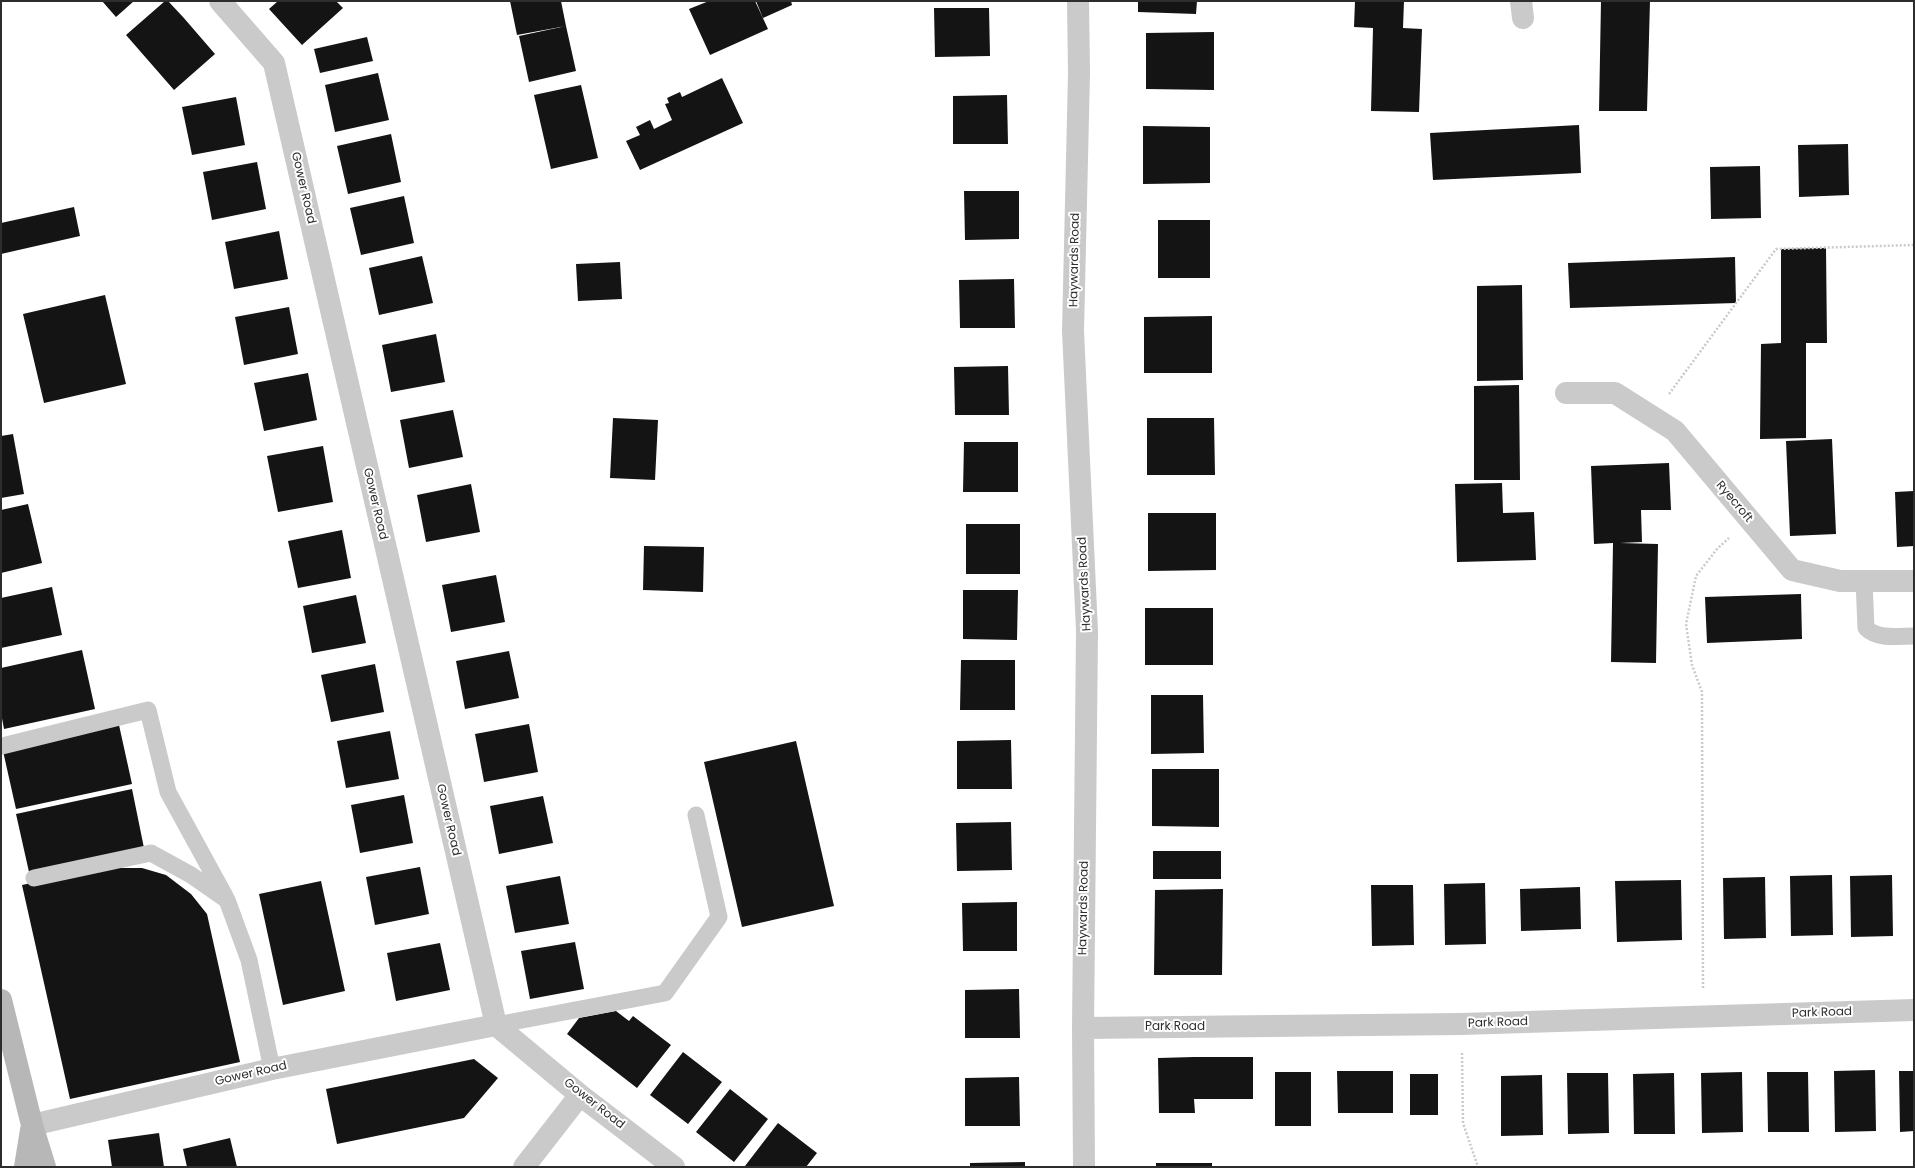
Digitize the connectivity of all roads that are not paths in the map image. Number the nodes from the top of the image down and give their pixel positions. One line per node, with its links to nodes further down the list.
1 (220, 1): 13 (street, Gower Road)
2 (1078, 1): 14 (street, Haywards Road)
3 (1566, 393): 4 (street, Ryecroft)
4 (1864, 581): 5 (street, Ryecroft); 6 (lane)
5 (1914, 581)
6 (1914, 636)
7 (2, 746): 10 (lane)
8 (696, 815): 13 (lane)
9 (34, 878): 10 (lane)
10 (227, 900): 15 (lane)
11 (1, 1000): 17 (main road)
12 (1914, 1010): 14 (street, Park Road)
13 (496, 1025): 15 (street, Gower Road); 16 (street, Gower Road)
14 (1083, 1028): 22 (street, Haywards Road)
15 (272, 1069): 17 (street, Gower Road)
16 (580, 1095): 20 (street); 21 (street, Gower Road)
17 (32, 1125): 18 (main road); 19 (main road)
18 (25, 1167)
19 (45, 1167)
20 (524, 1167)
21 (674, 1167)
22 (1084, 1167)

